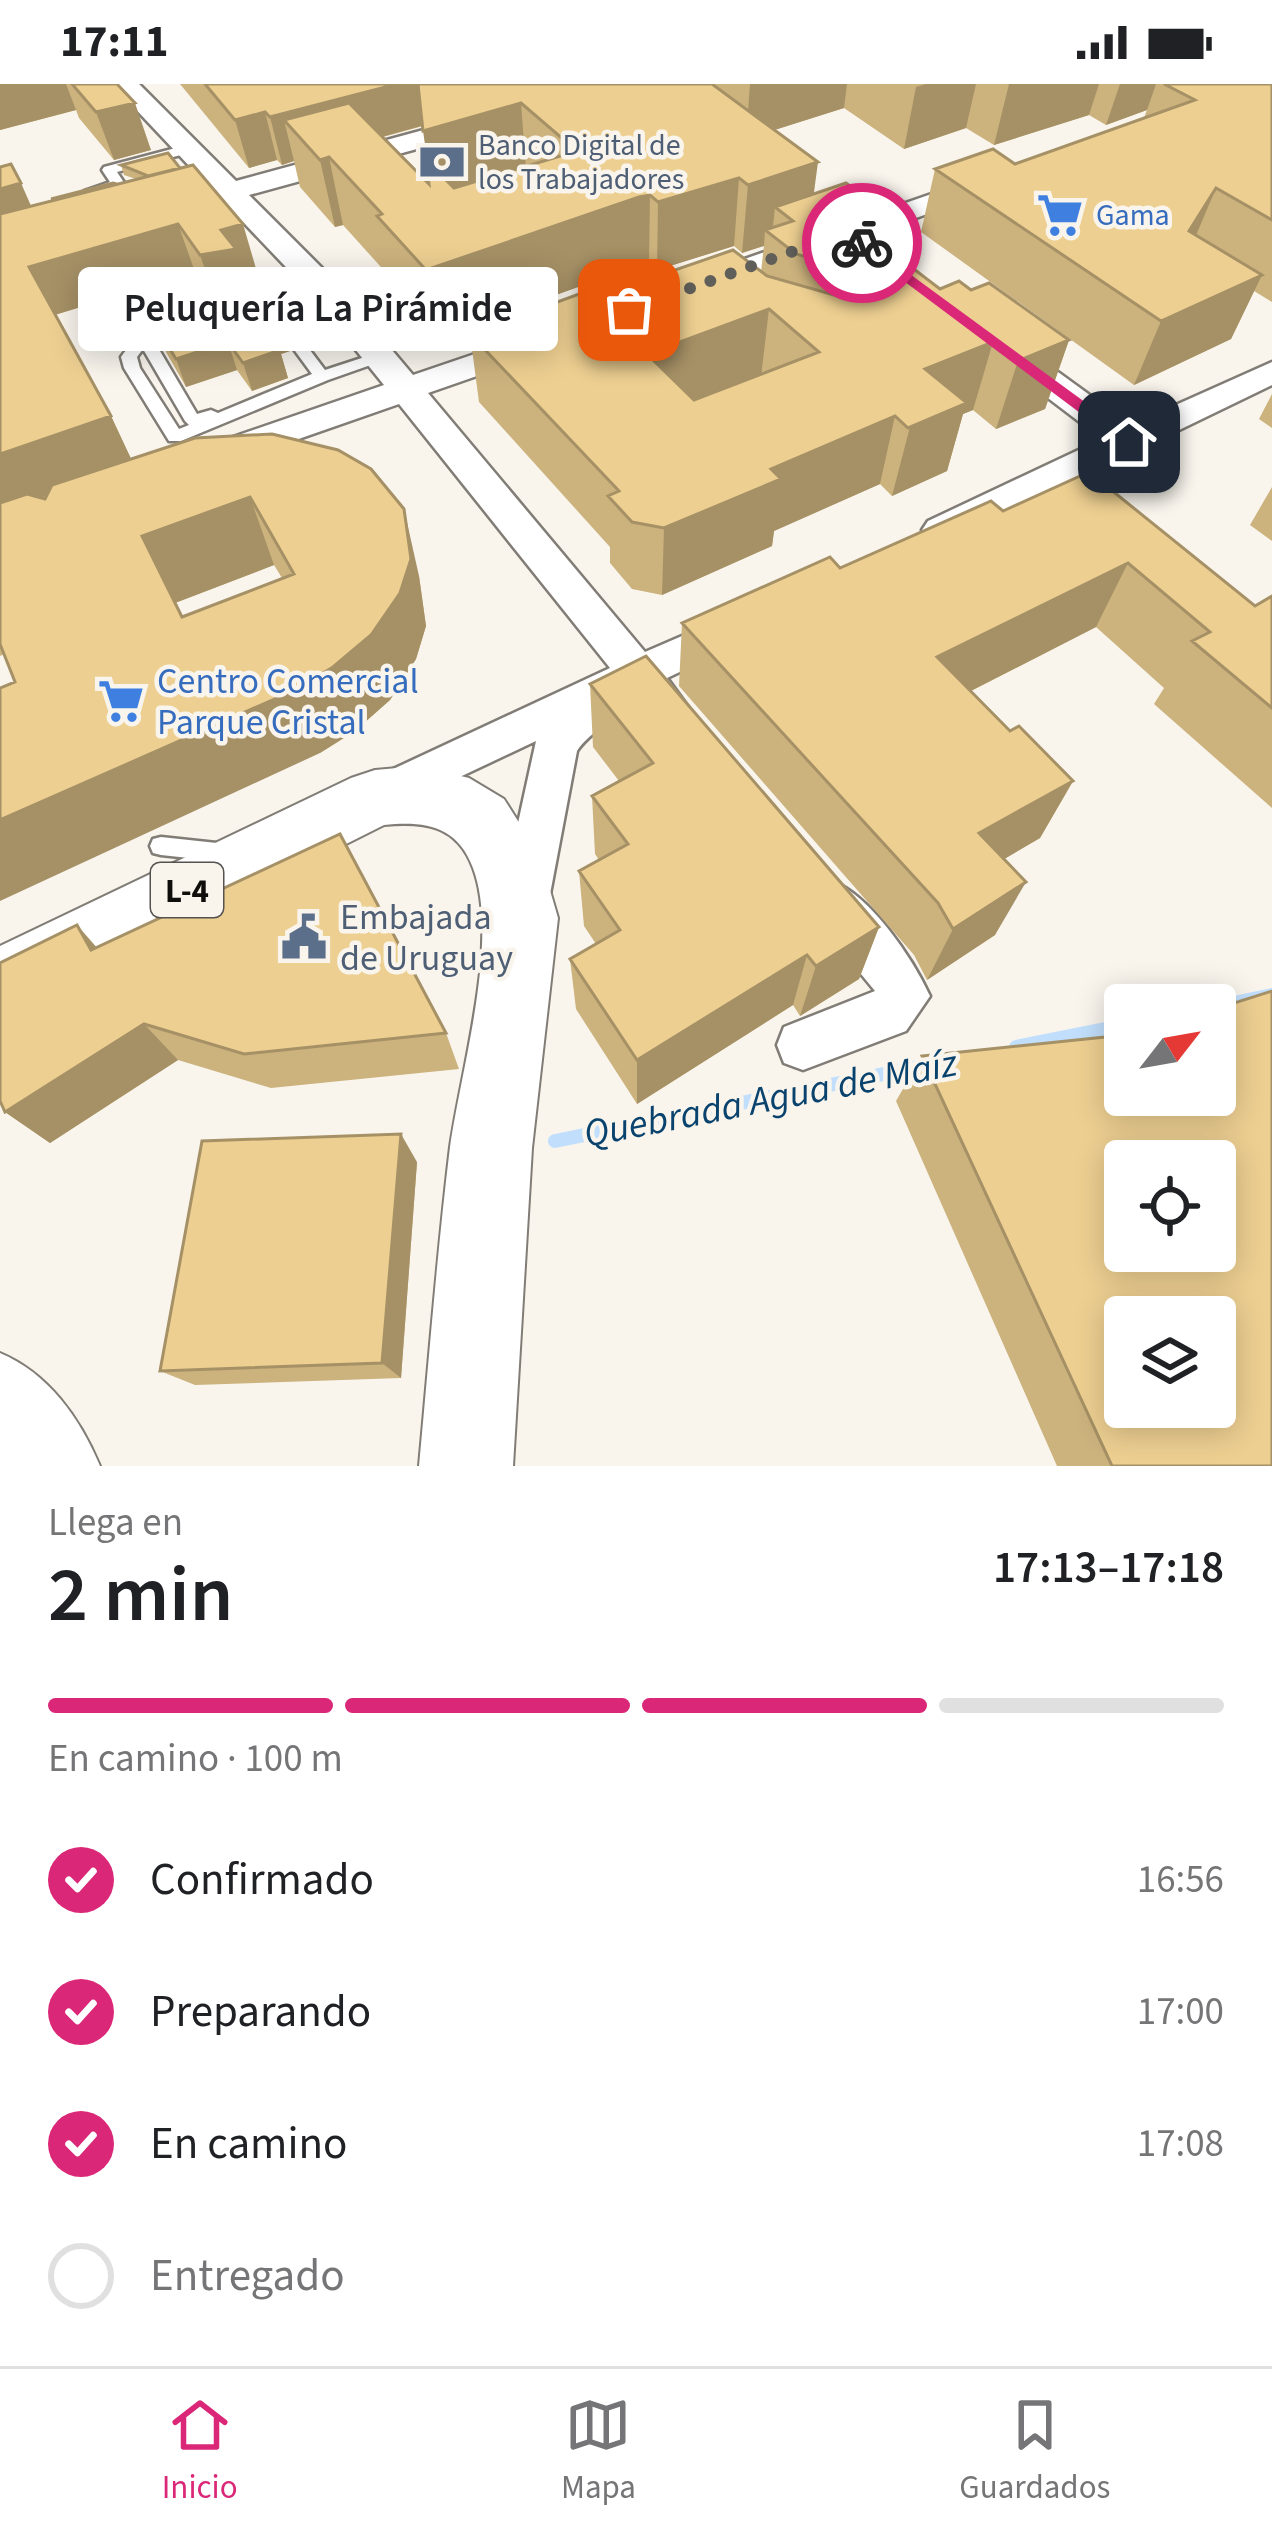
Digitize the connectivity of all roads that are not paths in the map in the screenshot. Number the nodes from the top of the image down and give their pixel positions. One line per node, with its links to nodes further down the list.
1 (125, 84): 3 (street)
2 (506, 116): 7 (street)
3 (188, 149): 5 (lane); 7 (street)
4 (1021, 170): 11 (street)
5 (118, 184): 6 (lane); 8 (lane)
6 (138, 192)
7 (228, 192): 9 (street); 13 (street)
8 (79, 194)
9 (180, 206)
10 (813, 207): 11 (street)
11 (847, 232): 12 (street); 14 (street)
12 (884, 260)
13 (316, 280): 16 (lane); 20 (street)
14 (710, 281): 15 (street); 17 (street)
15 (667, 297)
16 (268, 304): 22 (lane); 22 (lane); 22 (lane)
17 (742, 307)
18 (975, 327): 24 (street)
19 (557, 336): 23 (street)
20 (377, 358): 22 (lane); 23 (street)
21 (1272, 372): 24 (street)
22 (322, 377)
23 (407, 389): 25 (street); 28 (street)
24 (1129, 442): 26 (street)
25 (175, 470)
26 (901, 549)
27 (774, 609): 28 (street)
28 (638, 674): 29 (street); 30 (street); 34 (street)
29 (698, 745)
30 (375, 798): 32 (main road, L-4); 34 (main road, L-4)
31 (161, 846): 32 (lane)
32 (255, 855): 35 (main road, L-4)
33 (803, 868): 36 (street)
34 (522, 918): 37 (main road, L-4)
35 (0, 983)
36 (803, 1045)
37 (477, 1300): 40 (main road, L-4); 41 (main road, L-4)
38 (0, 1399): 39 (main road)
39 (53, 1466)
40 (439, 1466)
41 (466, 1466)

